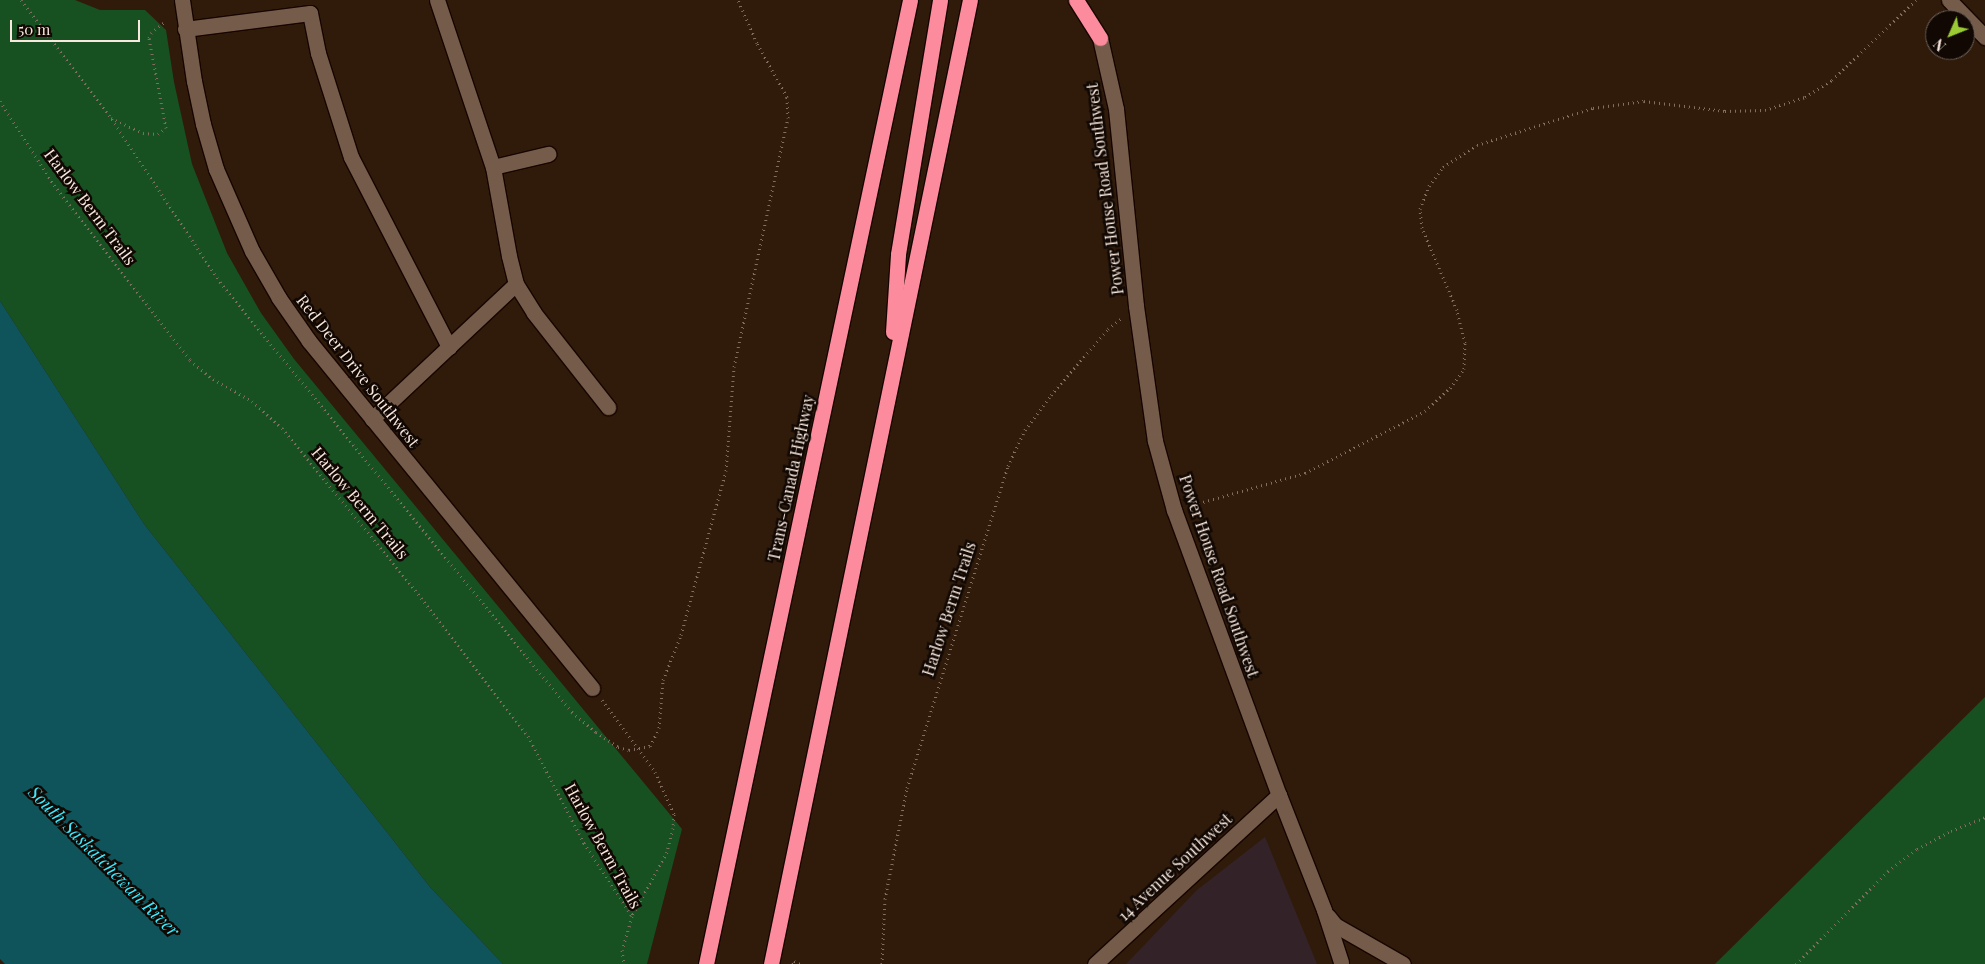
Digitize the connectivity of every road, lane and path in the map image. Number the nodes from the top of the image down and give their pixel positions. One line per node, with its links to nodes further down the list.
1 (21, 0): 19 (path)
2 (182, 0): 14 (street, Red Deer Drive Southwest)
3 (437, 0): 21 (street)
4 (738, 0): 30 (path)
5 (902, 0): 17 (highway)
6 (910, 0): 17 (highway, Trans-Canada Highway)
7 (940, 0): 25 (highway)
8 (970, 0): 25 (highway)
9 (1076, 0): 16 (highway)
10 (1088, 0): 16 (highway)
11 (1916, 0): 28 (path)
12 (1949, 0): 15 (street)
13 (166, 21): 19 (path)
14 (186, 29): 24 (street); 27 (street, Red Deer Drive Southwest)
15 (1985, 37)
16 (1100, 38): 23 (street, Power House Road Southwest)
17 (900, 47): 37 (highway, Trans-Canada Highway)
18 (0, 102): 34 (path, Harlow Berm Trails)
19 (111, 117): 30 (path)
20 (548, 154): 21 (street)
21 (493, 167): 22 (street)
22 (516, 284): 24 (street); 26 (street)
23 (1136, 306): 28 (street, Power House Road Southwest); 41 (path, Harlow Berm Trails)
24 (449, 347): 27 (street)
25 (890, 383): 38 (highway)
26 (608, 408)
27 (372, 419): 29 (street, Red Deer Drive Southwest)
28 (1174, 510): 31 (street, Power House Road Southwest)
29 (592, 688): 30 (path)
30 (639, 749): 34 (path)
31 (1278, 795): 33 (street, Power House Road Southwest); 42 (street, 14 Avenue Southwest)
32 (1985, 816): 44 (path)
33 (1324, 910): 35 (street, Power House Road Southwest); 43 (street)
34 (632, 916): 36 (path, Harlow Berm Trails)
35 (1341, 962)
36 (624, 964)
37 (706, 964)
38 (771, 964)
39 (793, 964): 40 (path)
40 (800, 964)
41 (882, 964)
42 (1095, 964)
43 (1403, 964)
44 (1796, 964)

